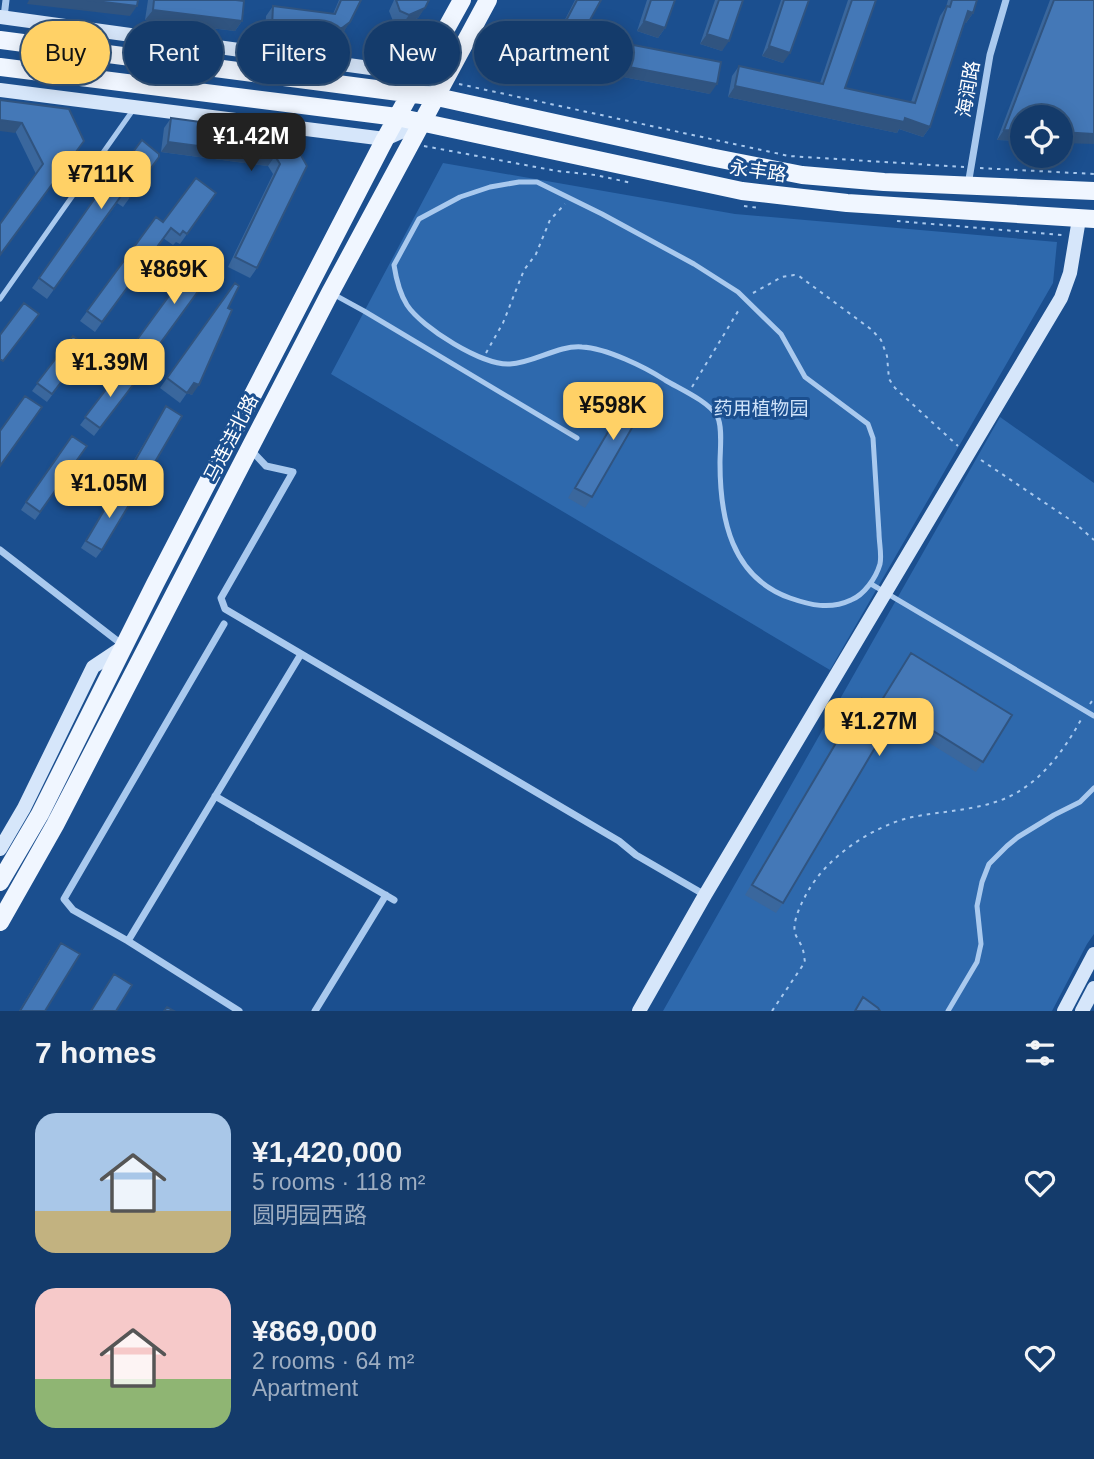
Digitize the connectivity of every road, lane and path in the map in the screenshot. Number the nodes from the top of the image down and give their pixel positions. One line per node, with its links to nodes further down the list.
1 (6, 0): 5 (street)
2 (462, 0): 6 (main road)
3 (488, 0): 8 (main road)
4 (1006, 0): 23 (street, 海润路)
5 (2, 17): 10 (street)
6 (451, 21)
7 (0, 40): 16 (main road, 永丰路)
8 (460, 53)
9 (0, 67): 19 (main road, 永丰路)
10 (364, 67)
11 (416, 84): 16 (main road)
12 (428, 84): 17 (street)
13 (444, 84): 17 (main road)
14 (459, 84): 23 (path)
15 (0, 90): 18 (street)
16 (412, 93): 17 (main road, 永丰路); 19 (main road, 马连洼北路)
17 (437, 97): 20 (main road, 马连洼北路); 23 (main road, 永丰路)
18 (135, 107): 21 (street); 28 (lane)
19 (397, 117): 20 (main road, 永丰路); 21 (main road, 马连洼北路)
20 (423, 122): 21 (street); 26 (main road, 永丰路); 27 (main road, 马连洼北路)
21 (385, 139): 40 (main road, 马连洼北路)
22 (1094, 174): 23 (path)
23 (970, 177): 24 (main road, 永丰路)
24 (1094, 191)
25 (569, 197): 29 (lane); 30 (path); 30 (lane)
26 (1086, 219): 34 (street)
27 (330, 293): 32 (lane); 33 (main road, 马连洼北路)
28 (0, 299)
29 (747, 300): 31 (path); 34 (path); 37 (lane)
30 (483, 358): 31 (lane)
31 (687, 393): 37 (lane)
32 (578, 438)
33 (249, 449): 41 (street); 52 (main road, 马连洼北路)
34 (969, 452): 35 (path); 38 (street)
35 (1094, 540)
36 (0, 550): 40 (street)
37 (871, 584): 38 (lane)
38 (886, 592): 43 (lane); 50 (street)
39 (224, 624): 53 (street)
40 (124, 646): 47 (street, 马连洼北路); 48 (main road, 马连洼北路)
41 (301, 654): 46 (street); 50 (street)
42 (1094, 698): 43 (path)
43 (1086, 711): 44 (lane); 59 (path)
44 (1094, 716)
45 (1094, 788): 60 (lane)
46 (215, 796): 49 (street); 53 (street)
47 (0, 849)
48 (0, 882)
49 (386, 895): 51 (street); 57 (street)
50 (705, 895): 58 (street)
51 (394, 900)
52 (0, 922)
53 (128, 941): 56 (street)
54 (1094, 954): 61 (street)
55 (1094, 988): 62 (street)
56 (239, 1011)
57 (315, 1011)
58 (639, 1011)
59 (772, 1011)
60 (948, 1011)
61 (1064, 1011)
62 (1082, 1011)

